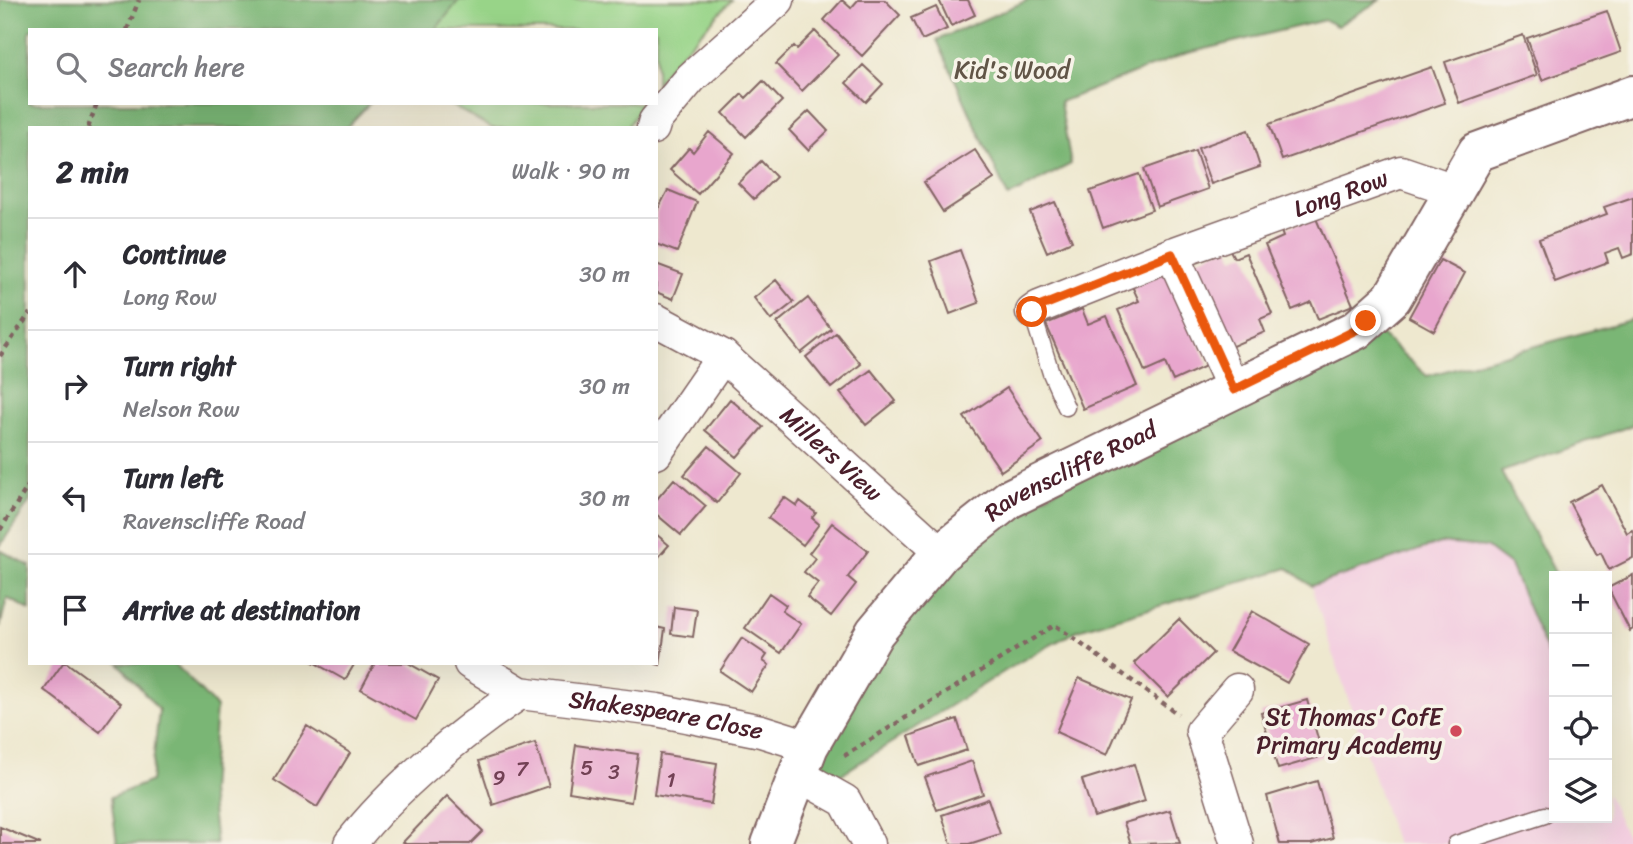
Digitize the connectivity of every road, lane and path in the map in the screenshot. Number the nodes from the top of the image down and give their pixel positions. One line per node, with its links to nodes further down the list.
1 (139, 0): 3 (path)
2 (778, 0): 7 (street)
3 (128, 28)
4 (1633, 95): 8 (street)
5 (96, 105): 6 (path)
6 (89, 126)
7 (654, 126)
8 (1454, 190): 9 (street, Long Row); 15 (street, Ravenscliffe Road)
9 (1172, 254): 10 (street, Long Row); 15 (street)
10 (1032, 312): 16 (lane)
11 (28, 316): 13 (path)
12 (658, 321): 14 (street, Millers View)
13 (0, 356)
14 (723, 356): 17 (street); 20 (street, Millers View)
15 (1234, 390): 20 (street, Ravenscliffe Road)
16 (1066, 407)
17 (658, 450)
18 (28, 486): 19 (path)
19 (0, 530)
20 (942, 553): 25 (street, Ravenscliffe Road)
21 (473, 665): 23 (street, Shakespeare Close)
22 (1237, 690): 24 (street)
23 (520, 692): 25 (street, Shakespeare Close); 27 (street)
24 (1202, 731): 25 (path); 30 (street)
25 (804, 766): 28 (street, Ravenscliffe Road); 29 (street, Shakespeare Close)
26 (1545, 815): 31 (lane)
27 (343, 840)
28 (771, 844)
29 (868, 844)
30 (1237, 844)
31 (1456, 844)

